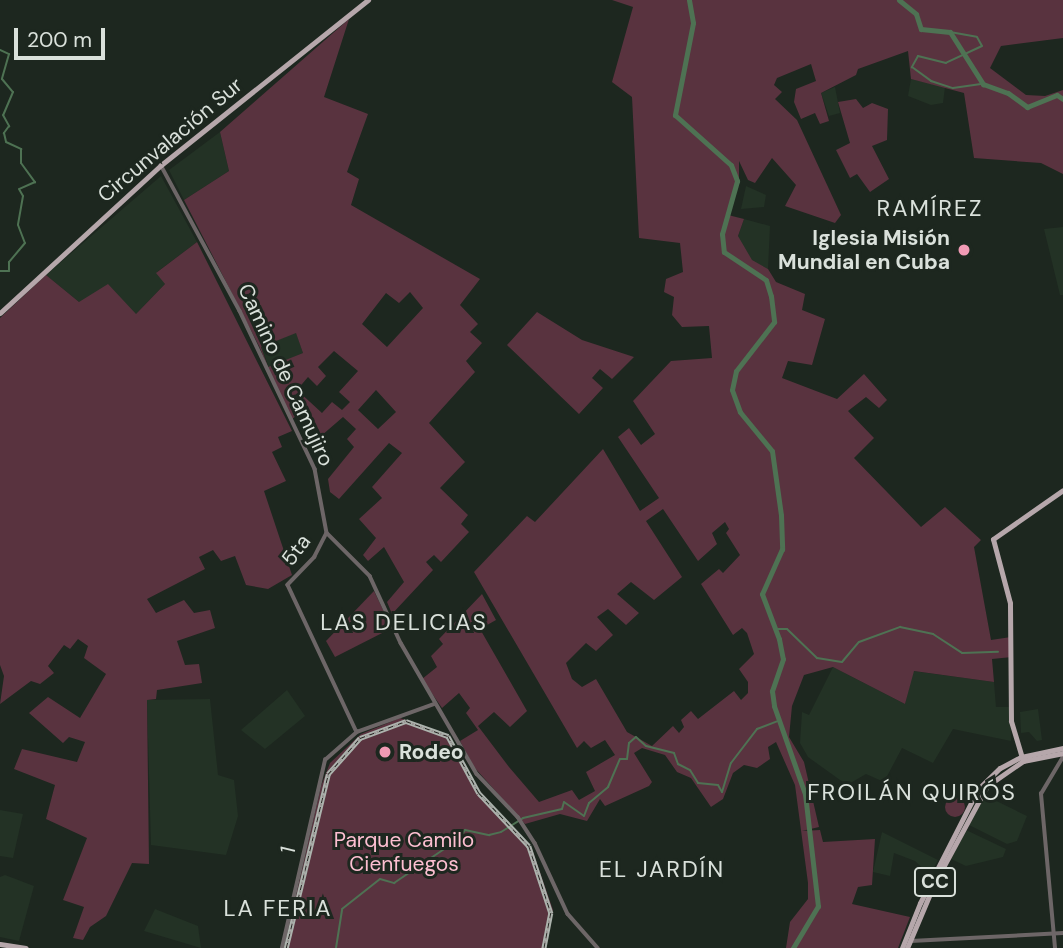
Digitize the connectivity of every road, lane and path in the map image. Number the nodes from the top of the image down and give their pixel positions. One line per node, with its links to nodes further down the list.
1 (368, 0): 2 (main road, Circunvalación Sur)
2 (161, 165): 3 (main road, Circunvalación Sur); 5 (street, Camino de Camujiro)
3 (0, 313)
4 (1063, 490): 9 (main road)
5 (327, 533): 6 (street); 7 (street, 5ta)
6 (434, 704): 7 (street); 16 (street)
7 (357, 732): 15 (street, 1)
8 (1063, 752): 9 (main road, CC); 10 (street)
9 (1022, 759): 12 (main road, CC)
10 (1054, 933): 11 (street); 12 (street); 18 (street)
11 (1063, 933)
12 (907, 940): 17 (main road, CC)
13 (0, 944): 14 (main road)
14 (26, 948)
15 (282, 948)
16 (598, 948)
17 (905, 948)
18 (1055, 948)

